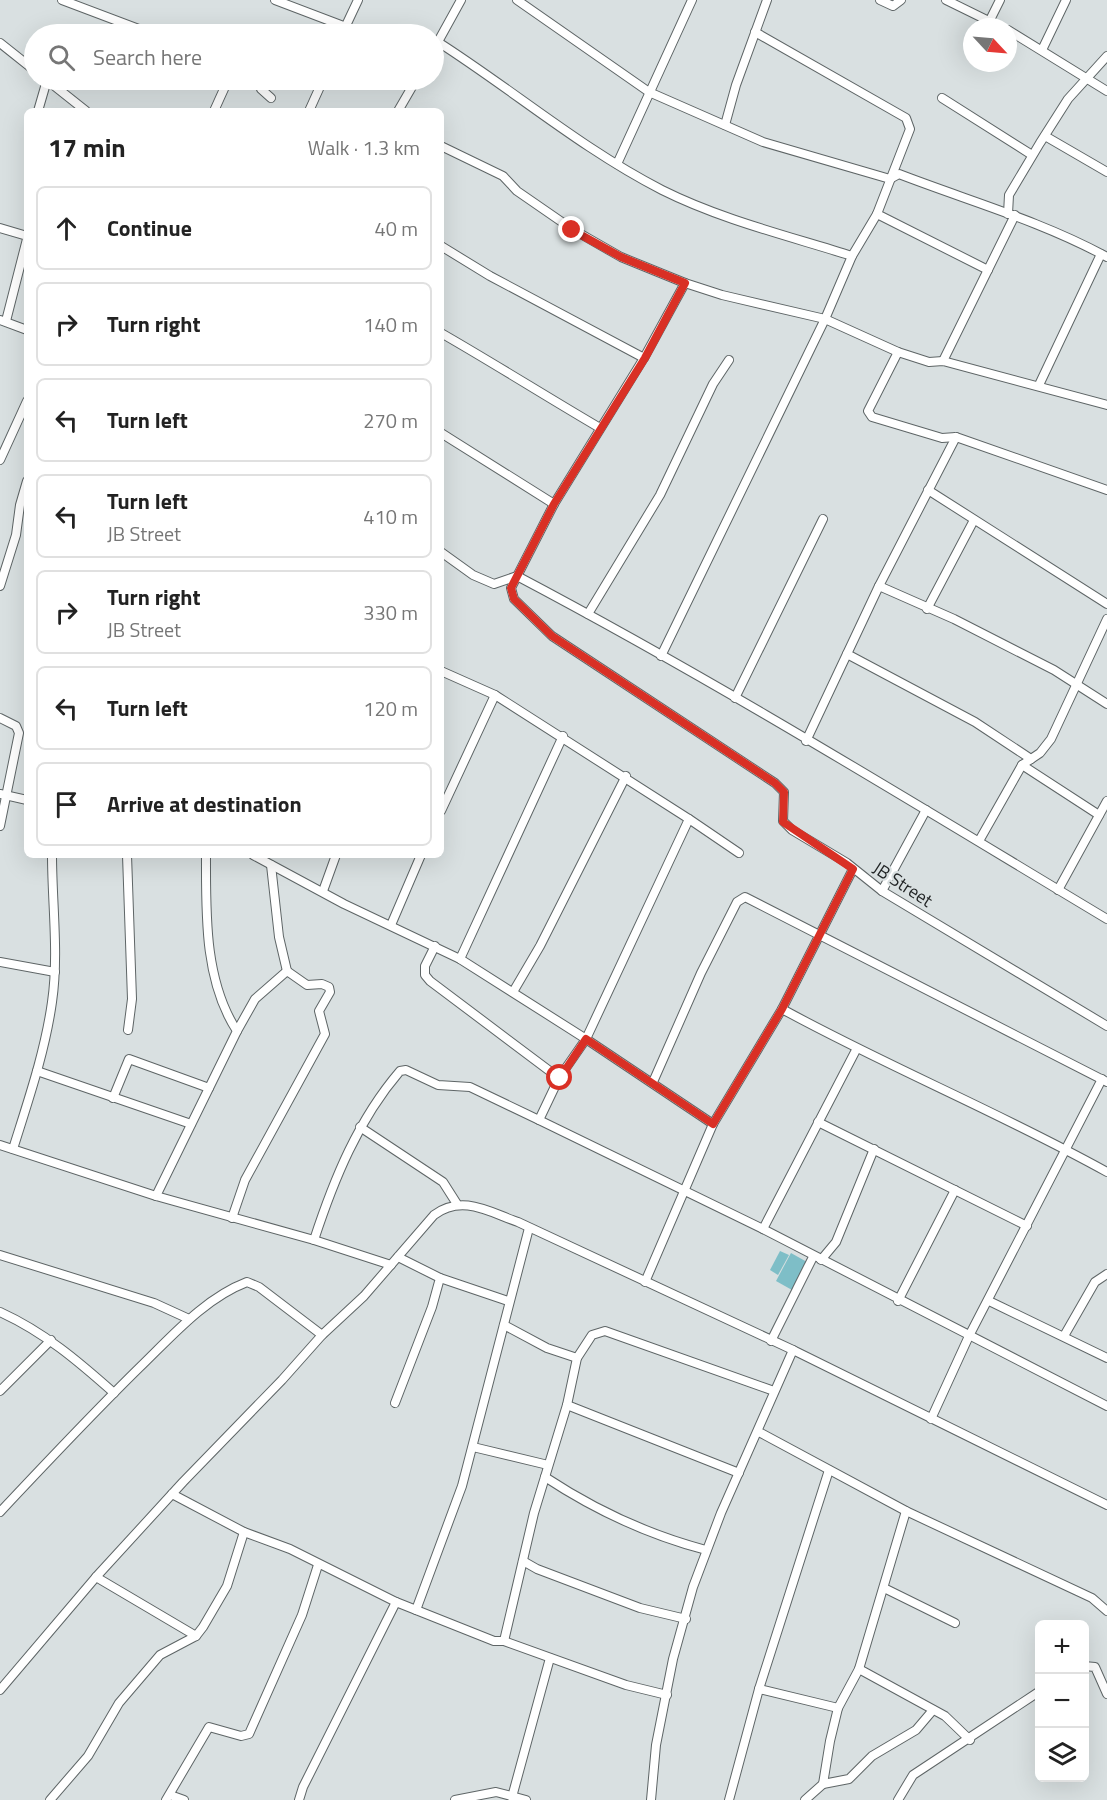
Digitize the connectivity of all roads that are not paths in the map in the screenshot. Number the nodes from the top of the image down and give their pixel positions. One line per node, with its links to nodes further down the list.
1 (62, 0): 15 (street)
2 (275, 0): 16 (street)
3 (358, 0): 17 (street)
4 (461, 0): 18 (street)
5 (517, 0): 34 (street)
6 (692, 0): 34 (street)
7 (767, 0): 19 (street)
8 (880, 0): 9 (street)
9 (901, 0)
10 (946, 0): 13 (street)
11 (1000, 0): 14 (street)
12 (1066, 0): 23 (street)
13 (981, 18)
14 (991, 18)
15 (126, 24)
16 (328, 24)
17 (347, 24)
18 (444, 31)
19 (755, 32): 42 (street); 48 (street)
20 (1017, 35): 23 (street)
21 (0, 43): 25 (street)
22 (444, 50): 46 (street)
23 (1042, 50): 26 (street)
24 (1107, 56): 26 (street)
25 (24, 62)
26 (1086, 77): 33 (street); 43 (street)
27 (44, 90): 37 (street)
28 (60, 90): 38 (street)
29 (223, 90): 39 (street)
30 (262, 90): 35 (street)
31 (318, 90): 40 (street)
32 (410, 90): 41 (street)
33 (1107, 90)
34 (649, 92): 42 (street); 46 (street)
35 (271, 98)
36 (942, 98): 45 (street)
37 (39, 108)
38 (82, 108)
39 (215, 108)
40 (310, 108)
41 (400, 108)
42 (725, 125): 48 (street)
43 (1045, 136): 45 (street); 47 (street)
44 (444, 147): 58 (street)
45 (1032, 155): 50 (street)
46 (617, 164): 55 (street)
47 (1107, 172)
48 (890, 179): 49 (street); 50 (street)
49 (877, 214): 55 (street); 57 (street)
50 (1012, 214): 56 (street); 57 (street)
51 (0, 228): 52 (street)
52 (24, 237)
53 (24, 248): 60 (street)
54 (444, 248): 64 (street)
55 (852, 256): 59 (street)
56 (1104, 256): 67 (street)
57 (988, 270): 66 (street)
58 (685, 283): 59 (street); 64 (street, JB Street)
59 (825, 319): 63 (street); 89 (street)
60 (3, 320): 61 (street)
61 (24, 329)
62 (444, 335): 70 (street)
63 (898, 352): 66 (street); 72 (street)
64 (645, 358): 70 (street, JB Street)
65 (729, 360): 86 (street)
66 (943, 360): 67 (street)
67 (1039, 385): 68 (street)
68 (1107, 405)
69 (24, 408): 73 (street)
70 (600, 428): 77 (street, JB Street)
71 (444, 435): 77 (street)
72 (956, 437): 74 (street); 75 (street)
73 (0, 460)
74 (928, 490): 79 (street); 83 (street)
75 (1107, 490)
76 (24, 491): 82 (street)
77 (554, 504): 81 (street, JB Street)
78 (823, 519): 93 (street)
79 (974, 520): 84 (street); 85 (street)
80 (444, 554): 81 (street)
81 (517, 576): 86 (street); 118 (street, JB Street)
82 (0, 585)
83 (879, 586): 85 (street); 88 (street)
84 (1107, 604)
85 (927, 609): 91 (street)
86 (588, 614): 89 (street)
87 (1107, 620): 91 (street)
88 (847, 654): 97 (street); 98 (street)
89 (661, 657): 93 (street)
90 (444, 671): 92 (street)
91 (1075, 686): 94 (street); 98 (street)
92 (495, 694): 96 (street); 104 (street)
93 (735, 698): 97 (street)
94 (1107, 704)
95 (0, 718): 101 (street)
96 (563, 736): 100 (street); 126 (street)
97 (806, 741): 105 (street)
98 (1031, 759): 99 (street)
99 (1022, 765): 106 (street); 109 (street)
100 (626, 776): 107 (street); 130 (street)
101 (3, 795): 102 (street); 108 (street)
102 (24, 799)
103 (1107, 801): 106 (street)
104 (444, 804)
105 (926, 810): 109 (street); 121 (street)
106 (1099, 815): 119 (street)
107 (689, 819): 110 (street); 135 (street)
108 (0, 826)
109 (979, 841): 119 (street)
110 (739, 853)
111 (52, 858): 129 (street)
112 (127, 858): 133 (street)
113 (206, 858): 134 (street)
114 (258, 858): 117 (street)
115 (335, 858): 120 (street)
116 (420, 858): 123 (street)
117 (270, 865): 120 (street); 128 (street)
118 (853, 869): 121 (street, JB Street); 124 (street)
119 (1058, 890): 122 (street)
120 (323, 891): 123 (street)
121 (882, 891): 132 (street, JB Street)
122 (1107, 919)
123 (391, 925): 125 (street)
124 (820, 936): 131 (street); 139 (street); 140 (street)
125 (435, 946): 126 (street); 138 (street)
126 (460, 959): 130 (street)
127 (0, 962): 129 (street)
128 (287, 971): 134 (street); 157 (street)
129 (55, 972): 137 (street)
130 (513, 992): 135 (street)
131 (782, 1009): 136 (street); 146 (street)
132 (1107, 1026)
133 (128, 1030)
134 (237, 1031): 141 (street)
135 (586, 1039): 138 (street); 140 (street)
136 (856, 1050): 144 (street); 149 (street)
137 (37, 1071): 142 (street); 150 (street)
138 (560, 1078): 143 (street)
139 (1104, 1081): 149 (street)
140 (653, 1082): 146 (street)
141 (209, 1088): 142 (street); 145 (street)
142 (113, 1098): 145 (street)
143 (539, 1120): 147 (street); 153 (street)
144 (818, 1122): 151 (street); 160 (street)
145 (191, 1124): 155 (street)
146 (713, 1124): 153 (street)
147 (360, 1127): 156 (street); 161 (street)
148 (0, 1145): 150 (street)
149 (1065, 1148): 152 (street); 158 (street)
150 (13, 1149): 155 (street)
151 (874, 1149): 154 (street); 164 (street)
152 (1107, 1172)
153 (684, 1190): 160 (street); 168 (street)
154 (955, 1190): 158 (street); 169 (street)
155 (156, 1196): 157 (street)
156 (457, 1204): 159 (street); 163 (street)
157 (232, 1218): 161 (street)
158 (1026, 1226): 171 (street)
159 (529, 1228): 168 (street); 170 (street)
160 (763, 1229): 164 (street)
161 (314, 1240): 165 (street)
162 (0, 1255): 173 (street)
163 (398, 1257): 165 (street); 167 (street)
164 (817, 1258): 169 (street); 179 (street)
165 (391, 1265): 175 (street)
166 (1107, 1274): 177 (street)
167 (440, 1278): 170 (street); 186 (street)
168 (645, 1282): 179 (street)
169 (898, 1300): 176 (street)
170 (508, 1301): 174 (street)
171 (989, 1301): 176 (street); 177 (street)
172 (0, 1312): 178 (street)
173 (189, 1319): 175 (street); 185 (street)
174 (504, 1325): 181 (street); 191 (street)
175 (322, 1335): 196 (street)
176 (969, 1336): 188 (street); 189 (street)
177 (1064, 1336): 182 (street)
178 (51, 1340): 183 (street); 185 (street)
179 (771, 1341): 180 (street)
180 (793, 1350): 184 (street); 189 (street)
181 (577, 1358): 184 (street); 187 (street)
182 (1107, 1358)
183 (0, 1391)
184 (774, 1391): 190 (street)
185 (114, 1393): 199 (street)
186 (395, 1403)
187 (567, 1405): 192 (street); 194 (street)
188 (1107, 1406)
189 (931, 1419): 197 (street)
190 (759, 1432): 193 (street); 194 (street)
191 (473, 1447): 192 (street); 207 (street)
192 (548, 1465): 195 (street)
193 (829, 1470): 198 (street); 217 (street)
194 (739, 1473): 201 (street)
195 (545, 1477): 201 (street); 202 (street)
196 (172, 1494): 200 (street); 204 (street)
197 (1107, 1505)
198 (906, 1511): 205 (street); 208 (street)
199 (0, 1512)
200 (244, 1532): 203 (street); 211 (street)
201 (706, 1550): 209 (street)
202 (523, 1561): 209 (street); 212 (street)
203 (318, 1565): 206 (street); 226 (street)
204 (96, 1577): 211 (street); 218 (street)
205 (884, 1588): 210 (street); 215 (street)
206 (396, 1602): 207 (street); 230 (street)
207 (416, 1610): 212 (street)
208 (1107, 1611)
209 (686, 1619): 221 (street)
210 (955, 1623)
211 (196, 1636): 228 (street)
212 (504, 1641): 213 (street)
213 (550, 1658): 221 (street); 227 (street)
214 (1089, 1666): 216 (street)
215 (859, 1669): 222 (street); 223 (street)
216 (1104, 1680): 220 (street)
217 (759, 1689): 222 (street); 234 (street)
218 (0, 1690)
219 (1035, 1694): 224 (street)
220 (1107, 1694)
221 (667, 1695): 233 (street)
222 (838, 1708): 225 (street)
223 (933, 1710): 224 (street); 225 (street)
224 (969, 1740): 236 (street)
225 (824, 1784): 235 (street)
226 (168, 1797): 229 (street)
227 (512, 1797): 231 (street); 232 (street)
228 (50, 1800)
229 (184, 1800)
230 (299, 1800)
231 (455, 1800)
232 (525, 1800)
233 (651, 1800)
234 (729, 1800)
235 (805, 1800)
236 (898, 1800)

